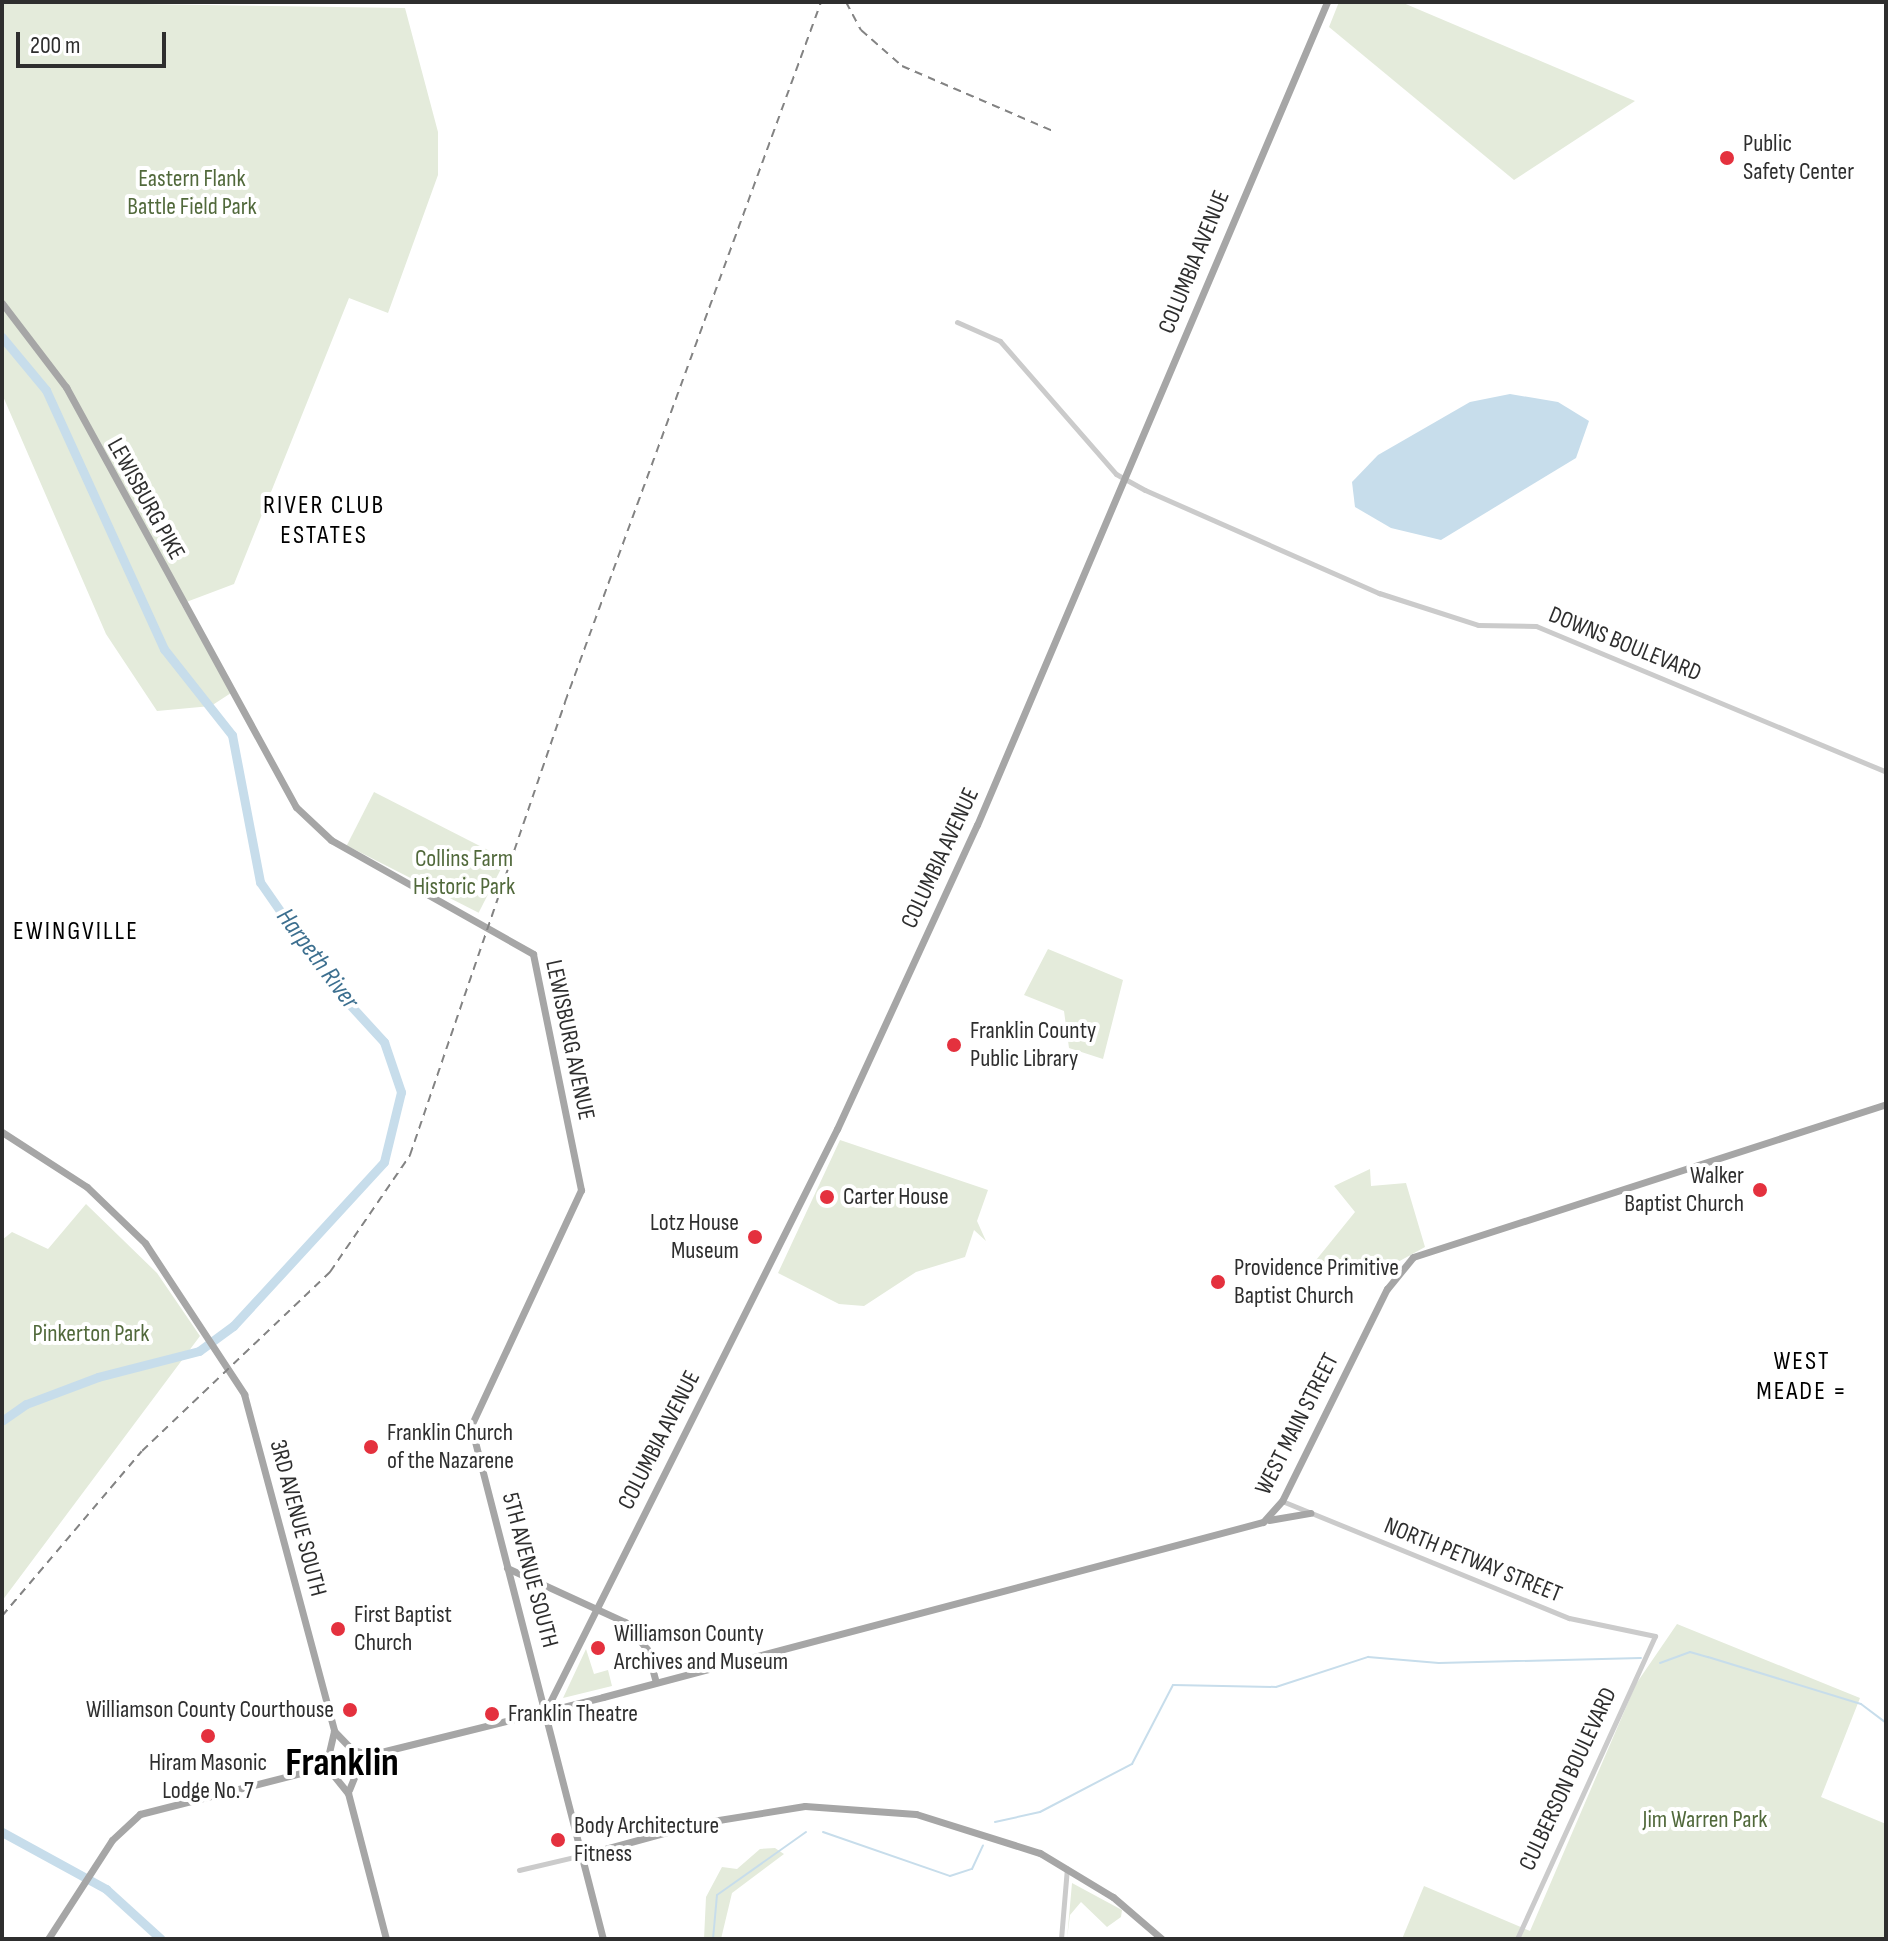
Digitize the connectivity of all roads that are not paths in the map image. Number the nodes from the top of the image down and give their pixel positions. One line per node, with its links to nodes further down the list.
1 (1327, 2): 4 (main road, COLUMBIA AVENUE)
2 (2, 303): 5 (main road, LEWISBURG PIKE)
3 (957, 322): 4 (street)
4 (1124, 479): 6 (street, DOWNS BOULEVARD); 14 (main road, COLUMBIA AVENUE)
5 (247, 721): 9 (main road, LEWISBURG AVENUE)
6 (1886, 772)
7 (1886, 1104): 10 (main road, WEST MAIN STREET)
8 (2, 1132): 18 (main road, 3RD AVENUE SOUTH)
9 (474, 1440): 13 (main road, 5TH AVENUE SOUTH)
10 (1282, 1501): 11 (street, NORTH PETWAY STREET); 12 (main road, WEST MAIN STREET)
11 (1310, 1513): 12 (main road); 15 (street, NORTH PETWAY STREET)
12 (1263, 1522): 16 (main road, WEST MAIN STREET)
13 (507, 1568): 14 (main road); 17 (main road, 5TH AVENUE SOUTH)
14 (598, 1607): 16 (main road); 17 (main road, COLUMBIA AVENUE)
15 (1655, 1636): 34 (street, CULBERSON BOULEVARD)
16 (656, 1682): 17 (main road, WEST MAIN STREET)
17 (546, 1710): 21 (main road, WEST MAIN STREET); 26 (main road, 5TH AVENUE SOUTH)
18 (334, 1731): 19 (main road); 20 (main road, 3RD AVENUE SOUTH)
19 (352, 1749): 20 (main road); 21 (main road); 23 (main road)
20 (328, 1755): 22 (main road); 24 (main road)
21 (369, 1755): 23 (main road)
22 (312, 1770): 24 (main road); 29 (main road)
23 (356, 1771): 24 (main road); 25 (main road)
24 (333, 1776): 25 (main road)
25 (348, 1793): 30 (main road)
26 (583, 1855): 27 (main road); 28 (street); 31 (main road, 5TH AVENUE SOUTH)
27 (1067, 1867): 32 (street); 33 (main road)
28 (519, 1870)
29 (48, 1939)
30 (386, 1939)
31 (603, 1939)
32 (1061, 1939)
33 (1162, 1939)
34 (1517, 1939)

